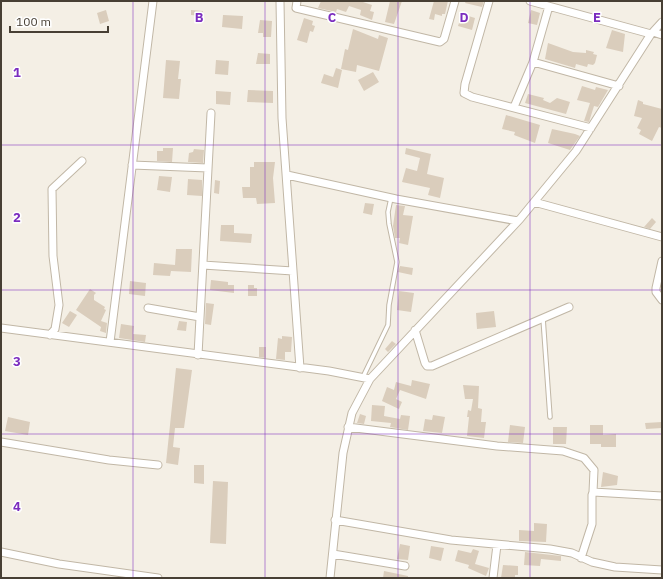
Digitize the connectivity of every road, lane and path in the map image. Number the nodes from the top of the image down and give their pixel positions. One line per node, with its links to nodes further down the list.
1 (153, 1): 17 (street)
2 (280, 1): 19 (street)
3 (297, 1): 4 (street)
4 (455, 1)
5 (489, 1): 13 (street)
6 (530, 1): 7 (street)
7 (549, 6): 9 (street); 11 (street)
8 (662, 22): 9 (street)
9 (652, 33): 10 (street); 12 (street)
10 (662, 35)
11 (533, 62): 12 (street); 13 (street)
12 (619, 86): 15 (street)
13 (514, 107): 15 (street)
14 (211, 113): 18 (street)
15 (591, 128): 21 (street)
16 (82, 161): 34 (street)
17 (132, 165): 18 (street); 35 (street)
18 (208, 168): 25 (street)
19 (287, 176): 20 (street); 26 (street)
20 (391, 198): 22 (street); 38 (lane)
21 (534, 202): 22 (street); 23 (street)
22 (518, 221): 33 (street)
23 (662, 237)
24 (662, 261): 27 (street)
25 (203, 265): 26 (street); 30 (street)
26 (293, 271): 37 (street)
27 (662, 300)
28 (569, 307): 31 (street)
29 (148, 308): 30 (street)
30 (200, 318): 36 (street)
31 (543, 318): 33 (street); 39 (lane)
32 (1, 328): 34 (street)
33 (415, 330): 38 (street)
34 (50, 335): 35 (street)
35 (110, 342): 36 (street)
36 (198, 355): 37 (street)
37 (300, 368): 38 (street)
38 (366, 378): 40 (street)
39 (550, 417)
40 (348, 427): 43 (street); 45 (street)
41 (1, 442): 42 (street)
42 (158, 465)
43 (593, 492): 44 (street); 49 (street)
44 (662, 496)
45 (335, 520): 46 (street); 48 (street)
46 (497, 545): 49 (street); 55 (street)
47 (1, 552): 52 (street)
48 (333, 554): 50 (street); 54 (street)
49 (581, 558): 51 (street)
50 (405, 566)
51 (662, 570)
52 (115, 575): 53 (street)
53 (158, 578)
54 (330, 578)
55 (493, 578)

